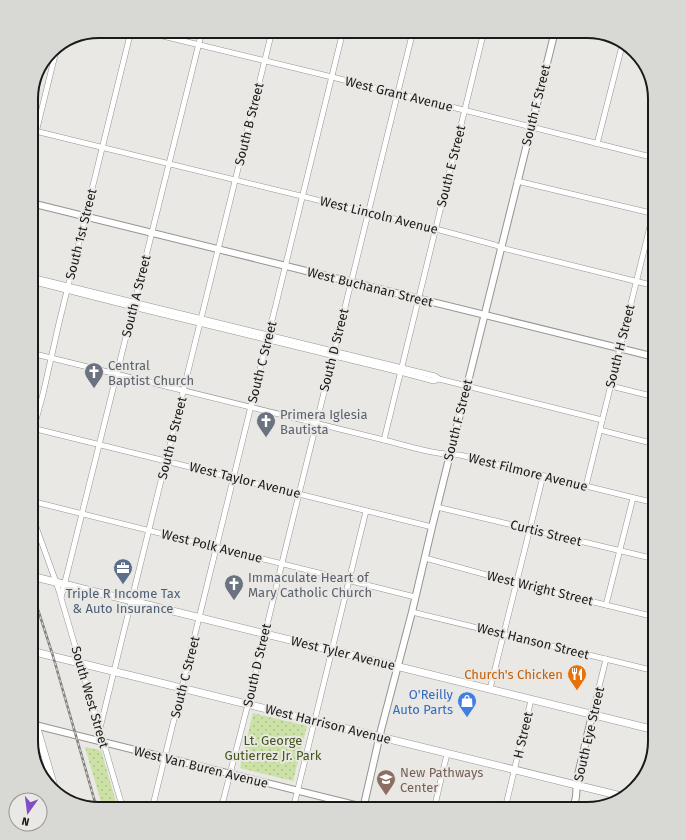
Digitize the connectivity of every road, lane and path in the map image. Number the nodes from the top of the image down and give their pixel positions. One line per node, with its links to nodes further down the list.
1 (129, 38): 20 (street, South 1st Street)
2 (170, 38): 9 (street, West Grant Avenue)
3 (200, 38): 9 (street, South A Street)
4 (270, 38): 12 (street, South B Street)
5 (341, 38): 13 (street, South C Street)
6 (411, 38): 14 (street, South D Street)
7 (482, 38): 15 (street, South E Street)
8 (553, 38): 17 (street, South F Street)
9 (198, 45): 12 (street, West Grant Avenue); 22 (street, South A Street)
10 (621, 49): 19 (street)
11 (54, 59): 16 (street)
12 (264, 61): 13 (street, West Grant Avenue); 23 (street, South B Street)
13 (332, 77): 14 (street, West Grant Avenue); 25 (street, South C Street)
14 (397, 94): 15 (street, West Grant Avenue); 27 (street, South D Street)
15 (465, 111): 17 (street, West Grant Avenue); 30 (street, South E Street)
16 (38, 116)
17 (531, 128): 19 (street, West Grant Avenue); 24 (street, South F Street)
18 (38, 131): 20 (street, West Lincoln Avenue)
19 (597, 144): 21 (street, West Grant Avenue)
20 (102, 147): 22 (street, West Lincoln Avenue); 29 (street, South 1st Street)
21 (648, 156)
22 (169, 164): 23 (street, West Lincoln Avenue); 31 (street, South A Street)
23 (235, 180): 25 (street, West Lincoln Avenue); 34 (street, South B Street)
24 (517, 181): 28 (street); 33 (street, South F Street)
25 (303, 197): 27 (street, West Lincoln Avenue); 35 (street, South C Street)
26 (38, 206): 29 (street, West Buchanan Street)
27 (368, 213): 30 (street, West Lincoln Avenue); 39 (street, South D Street)
28 (648, 213)
29 (85, 217): 31 (street, West Buchanan Street); 41 (street, South 1st Street)
30 (436, 229): 33 (street, West Lincoln Avenue); 42 (street, South E Street)
31 (152, 234): 34 (street, West Buchanan Street); 43 (street, South A Street)
32 (648, 236): 37 (street, South H Street)
33 (502, 248): 37 (street, West Lincoln Avenue); 44 (street, South F Street)
34 (218, 250): 35 (street, West Buchanan Street); 45 (street, South B Street)
35 (286, 266): 39 (street, West Buchanan Street); 46 (street, South C Street)
36 (38, 278): 41 (street)
37 (636, 281): 40 (street, West Lincoln Avenue); 47 (street, South H Street)
38 (38, 282): 41 (street)
39 (351, 282): 42 (street, West Buchanan Street); 48 (street, South D Street)
40 (648, 284)
41 (68, 288): 43 (street); 51 (street, South 1st Street)
42 (419, 299): 44 (street, West Buchanan Street); 52 (street, South E Street)
43 (134, 304): 45 (street); 53 (street, South A Street)
44 (485, 316): 47 (street, West Buchanan Street); 54 (street, South F Street)
45 (200, 320): 46 (street); 56 (street, South B Street)
46 (268, 337): 48 (street); 59 (street, South C Street)
47 (620, 348): 50 (street, West Buchanan Street); 55 (street, South H Street)
48 (334, 354): 52 (street); 61 (street, South D Street)
49 (38, 355): 51 (street, West Filmore Avenue)
50 (648, 355)
51 (51, 358): 53 (street, West Filmore Avenue); 58 (street, South 1st Street)
52 (401, 370): 54 (street); 64 (street, South E Street)
53 (117, 374): 56 (street, West Filmore Avenue); 66 (street, South A Street)
54 (467, 386): 60 (street); 67 (street, South F Street)
55 (610, 386): 57 (street); 60 (street, South H Street)
56 (184, 390): 59 (street, West Filmore Avenue); 68 (street, South B Street)
57 (648, 395)
58 (38, 406)
59 (251, 406): 61 (street, West Filmore Avenue); 70 (street, South C Street)
60 (602, 420): 63 (street, South H Street)
61 (317, 423): 64 (street, West Filmore Avenue); 72 (street, South D Street)
62 (38, 430): 66 (street, West Taylor Avenue)
63 (600, 430): 65 (street); 71 (street, South H Street)
64 (384, 440): 67 (street, West Filmore Avenue)
65 (648, 442)
66 (100, 445): 68 (street, West Taylor Avenue); 78 (street, South A Street)
67 (450, 455): 69 (street, West Filmore Avenue); 76 (street, South F Street)
68 (166, 461): 70 (street, West Taylor Avenue); 81 (street, South B Street)
69 (543, 476): 71 (street, West Filmore Avenue); 80 (street)
70 (234, 478): 72 (street, West Taylor Avenue); 83 (street, South C Street)
71 (586, 486): 73 (street, West Filmore Avenue)
72 (299, 494): 77 (street, West Taylor Avenue); 87 (street, South D Street)
73 (633, 498): 74 (street, West Filmore Avenue); 84 (street)
74 (648, 501)
75 (38, 503): 78 (street, West Polk Avenue)
76 (437, 506): 79 (street, South F Street); 80 (street, Curtis Street)
77 (366, 511): 79 (street, West Taylor Avenue); 89 (street)
78 (82, 514): 81 (street, West Polk Avenue); 92 (street, South A Street)
79 (432, 527): 86 (street, South F Street)
80 (530, 528): 84 (street, Curtis Street); 91 (street)
81 (149, 530): 83 (street, West Polk Avenue); 95 (street, South B Street)
82 (38, 532): 90 (street)
83 (217, 547): 87 (street, West Polk Avenue); 99 (street, South C Street)
84 (620, 551): 85 (street, Curtis Street); 96 (street)
85 (648, 557)
86 (425, 558): 91 (street, West Wright Street); 93 (street, South F Street)
87 (282, 563): 89 (street, West Polk Avenue); 100 (street, South D Street)
88 (38, 578): 90 (main road, West Tyler Avenue)
89 (349, 580): 93 (street, West Polk Avenue); 102 (street)
90 (56, 582): 92 (main road, West Tyler Avenue); 94 (street, South West Street)
91 (516, 583): 96 (street, West Wright Street); 101 (street)
92 (65, 584): 94 (street); 95 (main road, West Tyler Avenue)
93 (415, 597): 97 (street, South F Street)
94 (61, 598): 105 (street, South West Street)
95 (132, 601): 99 (main road, West Tyler Avenue); 108 (street, South B Street)
96 (606, 605): 98 (street, West Wright Street)
97 (412, 612): 101 (street, West Hanson Street); 106 (street, South F Street)
98 (648, 615)
99 (199, 618): 100 (main road, West Tyler Avenue); 109 (street, South C Street)
100 (265, 634): 102 (main road, West Tyler Avenue); 112 (street, South D Street)
101 (503, 634): 104 (street, West Hanson Street); 110 (street)
102 (332, 651): 106 (main road, West Tyler Avenue); 114 (street)
103 (38, 653): 105 (main road, West Harrison Avenue)
104 (606, 659): 107 (street, West Hanson Street); 113 (street, South Eye Street)
105 (79, 662): 108 (main road, West Harrison Avenue); 117 (street, South West Street)
106 (397, 666): 110 (main road, West Tyler Avenue); 118 (street, South F Street)
107 (648, 669)
108 (115, 671): 109 (main road, West Harrison Avenue); 117 (street, South B Street)
109 (182, 688): 112 (main road, West Harrison Avenue); 122 (street, South C Street)
110 (490, 690): 111 (main road, West Tyler Avenue)
111 (531, 700): 113 (main road, West Tyler Avenue); 123 (street, H Street)
112 (248, 704): 114 (main road, West Harrison Avenue); 124 (street, South D Street)
113 (592, 715): 116 (main road, West Tyler Avenue); 126 (street, South Eye Street)
114 (315, 721): 118 (main road, West Harrison Avenue); 127 (street)
115 (38, 728): 120 (street, West Van Buren Avenue)
116 (648, 728)
117 (100, 729): 120 (street, South West Street)
118 (380, 737): 121 (main road, West Harrison Avenue); 134 (street, South F Street)
119 (38, 741): 125 (main road)
120 (103, 743): 122 (street, West Van Buren Avenue); 129 (street, South West Street)
121 (447, 754): 123 (main road, West Harrison Avenue); 135 (street)
122 (164, 758): 124 (street, West Van Buren Avenue); 130 (street, South C Street)
123 (514, 770): 126 (main road, West Harrison Avenue); 136 (street)
124 (230, 774): 127 (street, West Van Buren Avenue); 131 (street, South D Street)
125 (52, 780)
126 (577, 785): 128 (main road, West Harrison Avenue); 137 (street, South Eye Street)
127 (298, 791): 132 (street); 133 (street, West Van Buren Avenue)
128 (616, 795)
129 (121, 802)
130 (154, 802)
131 (223, 802)
132 (295, 802)
133 (340, 802)
134 (364, 802)
135 (436, 802)
136 (506, 802)
137 (575, 802)

